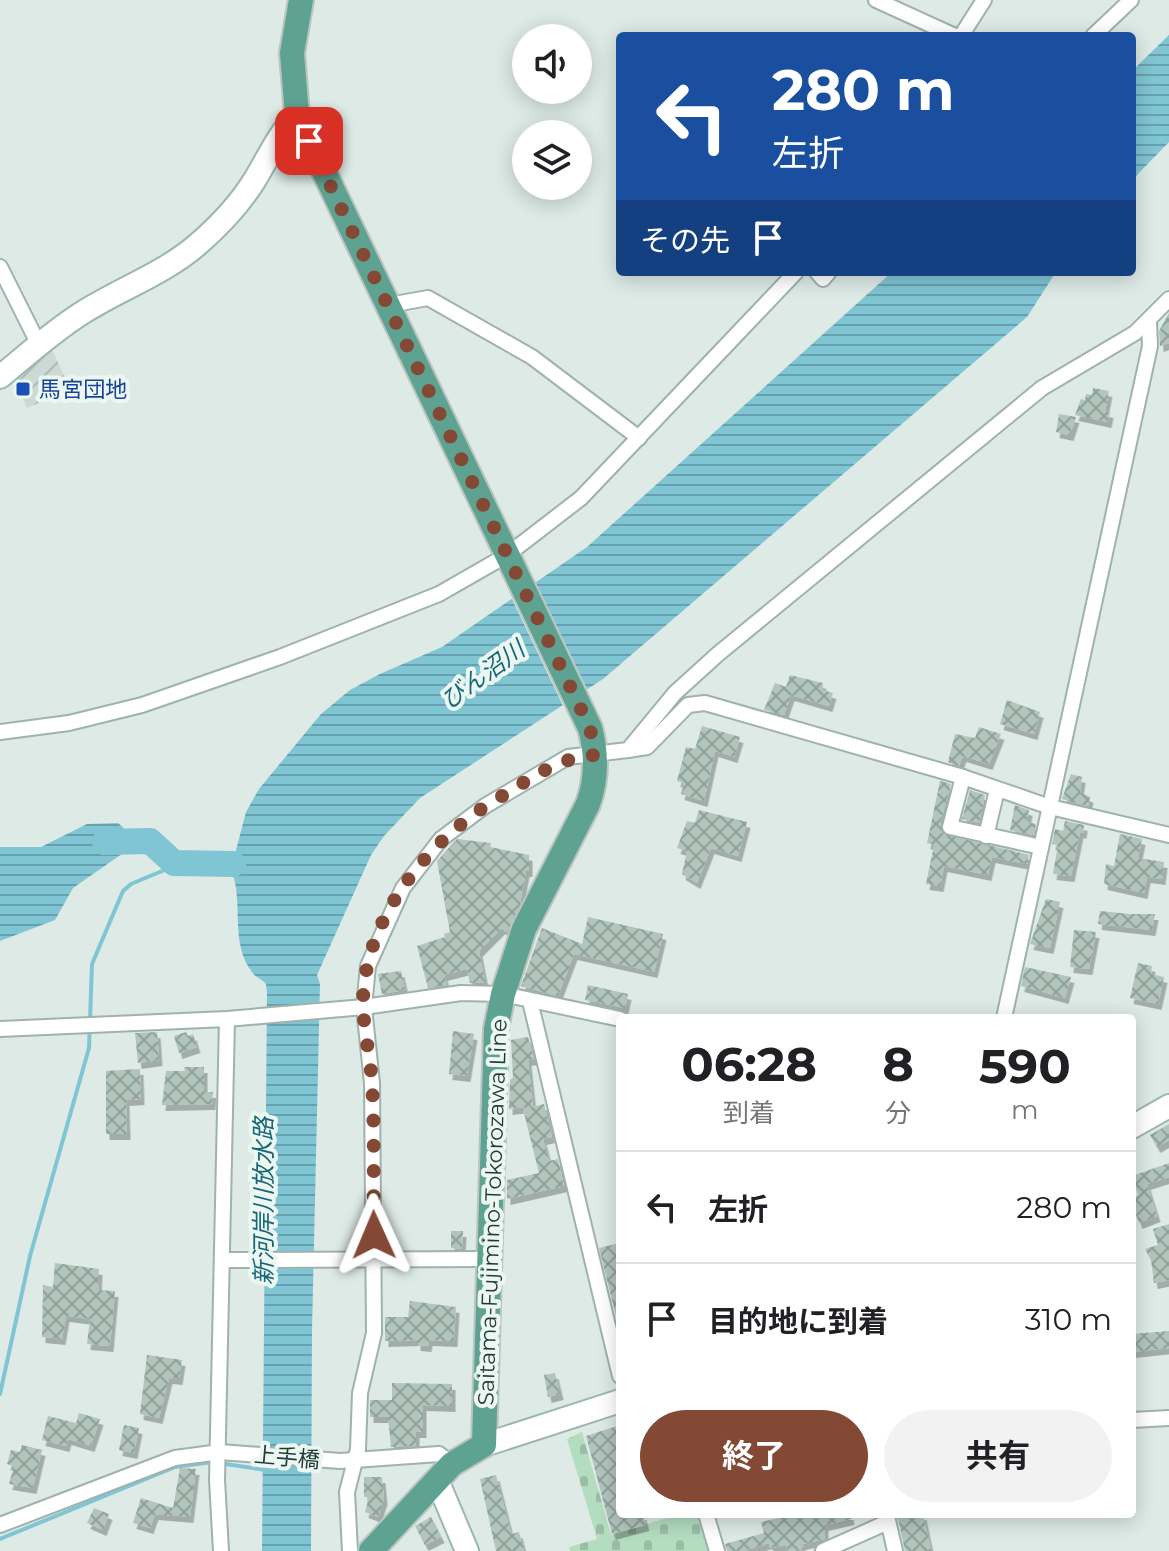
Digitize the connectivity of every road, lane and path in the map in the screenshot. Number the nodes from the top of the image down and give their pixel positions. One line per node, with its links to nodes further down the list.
1 (301, 0): 8 (main road, Saitama-Fujimino-Tokorozawa Line)
2 (984, 0): 6 (street)
3 (1131, 0): 7 (street)
4 (884, 2): 5 (street)
5 (949, 32)
6 (961, 32)
7 (1097, 32)
8 (297, 115): 12 (main road, Saitama-Fujimino-Tokorozawa Line); 14 (street)
9 (0, 267): 14 (street)
10 (792, 276): 16 (street)
11 (1169, 299): 13 (street)
12 (389, 305): 16 (street); 17 (main road, Saitama-Fujimino-Tokorozawa Line)
13 (1149, 322): 19 (street); 23 (street)
14 (38, 343): 15 (street)
15 (0, 377)
16 (639, 438): 17 (street)
17 (509, 558): 18 (street); 20 (main road, Saitama-Fujimino-Tokorozawa Line)
18 (0, 732)
19 (628, 750): 20 (street); 21 (street)
20 (595, 755): 27 (main road, Saitama-Fujimino-Tokorozawa Line); 29 (street)
21 (963, 777): 22 (street); 25 (street)
22 (997, 790): 23 (street); 25 (street)
23 (1050, 807): 24 (street); 26 (street)
24 (1169, 835)
25 (986, 836): 26 (street)
26 (1041, 847): 30 (street)
27 (503, 994): 28 (street); 29 (street); 37 (main road, Saitama-Fujimino-Tokorozawa Line)
28 (530, 1001): 32 (street); 39 (street)
29 (364, 1007): 31 (street); 36 (street)
30 (1005, 1014)
31 (231, 1018): 33 (street); 38 (street)
32 (616, 1018)
33 (0, 1029)
34 (1169, 1106): 35 (street)
35 (1136, 1125)
36 (374, 1259): 37 (street); 38 (street); 45 (street)
37 (488, 1259): 43 (main road, Saitama-Fujimino-Tokorozawa Line)
38 (223, 1260): 44 (street)
39 (616, 1359)
40 (616, 1402): 43 (street)
41 (1169, 1418): 42 (street)
42 (1136, 1420)
43 (484, 1445): 46 (main road)
44 (226, 1453): 45 (street, 上手橋); 49 (street, 上手橋); 50 (street)
45 (346, 1461): 46 (street, 上手橋); 51 (street)
46 (445, 1472): 52 (main road); 53 (street)
47 (707, 1518): 54 (street)
48 (887, 1518): 55 (street); 56 (street)
49 (0, 1525)
50 (221, 1551)
51 (350, 1551)
52 (371, 1551)
53 (467, 1551)
54 (717, 1551)
55 (823, 1551)
56 (895, 1551)

